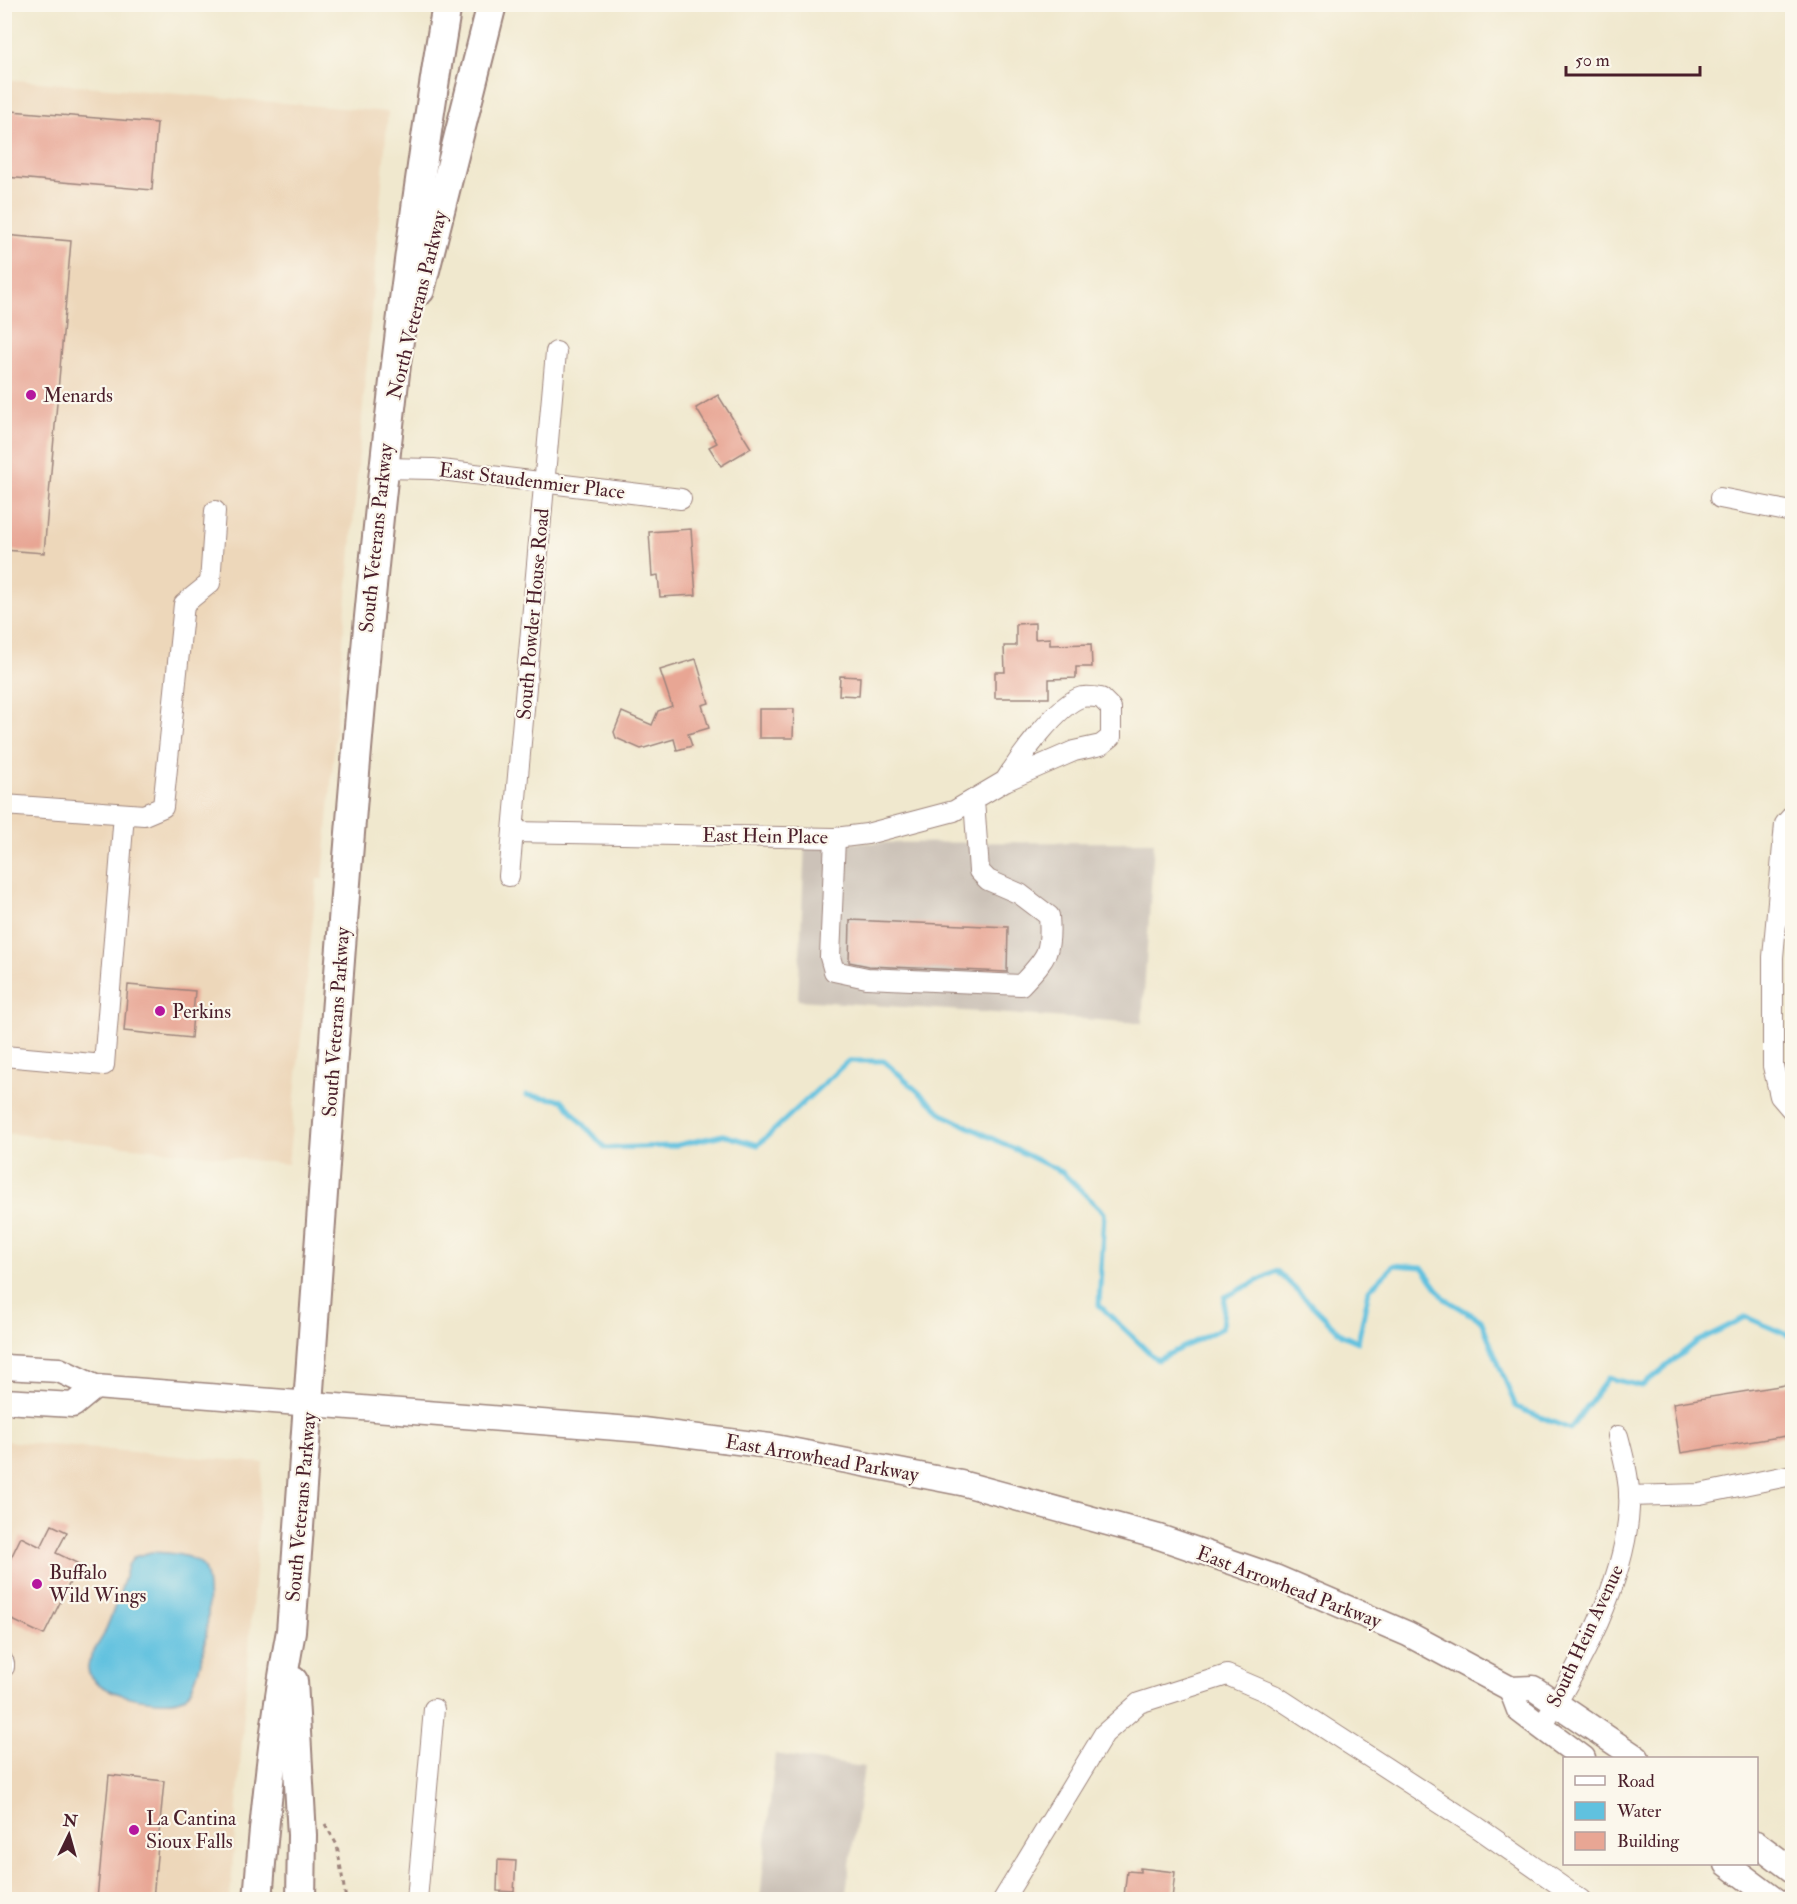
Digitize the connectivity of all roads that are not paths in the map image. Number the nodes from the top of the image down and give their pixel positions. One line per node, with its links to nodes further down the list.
1 (447, 4): 4 (highway, North Veterans Parkway)
2 (492, 4): 4 (highway, North Veterans Parkway)
3 (556, 352): 6 (street, South Powder House Road)
4 (389, 414): 5 (highway, South Veterans Parkway)
5 (383, 468): 6 (street, East Staudenmier Place); 24 (highway, South Veterans Parkway)
6 (544, 483): 8 (street, East Staudenmier Place); 16 (street, South Powder House Road)
7 (1720, 498): 10 (street)
8 (681, 499)
9 (215, 511): 14 (street)
10 (1792, 512)
11 (1005, 781): 11 (street, East Hein Place); 12 (street, East Hein Place)
12 (974, 800): 17 (street, East Hein Place); 17 (street)
13 (4, 805): 14 (street)
14 (124, 814): 19 (street)
15 (1792, 816): 20 (street)
16 (513, 832): 17 (street, East Hein Place); 18 (street, South Powder House Road)
17 (835, 838)
18 (509, 876)
19 (4, 1056)
20 (1792, 1110)
21 (4, 1367): 22 (main road, East Arrowhead Parkway)
22 (95, 1387): 23 (main road); 24 (main road, East Arrowhead Parkway)
23 (4, 1401)
24 (310, 1403): 28 (highway, South Veterans Parkway); 29 (main road, East Arrowhead Parkway)
25 (1618, 1436): 27 (street, South Hein Avenue)
26 (1792, 1475): 27 (street)
27 (1629, 1496): 30 (street, South Hein Avenue)
28 (291, 1631): 38 (highway, South Veterans Parkway); 39 (highway, South Veterans Parkway)
29 (1511, 1689): 30 (main road, East Arrowhead Parkway); 32 (main road)
30 (1556, 1704): 32 (street, South Hein Avenue); 34 (main road, East Arrowhead Parkway)
31 (434, 1709): 40 (street)
32 (1541, 1728): 33 (main road)
33 (1582, 1757)
34 (1636, 1757)
35 (1758, 1844): 37 (main road)
36 (1730, 1865): 43 (main road)
37 (1792, 1870)
38 (258, 1899)
39 (300, 1899)
40 (417, 1899)
41 (1003, 1899): 42 (street)
42 (1581, 1899)
43 (1775, 1899)

